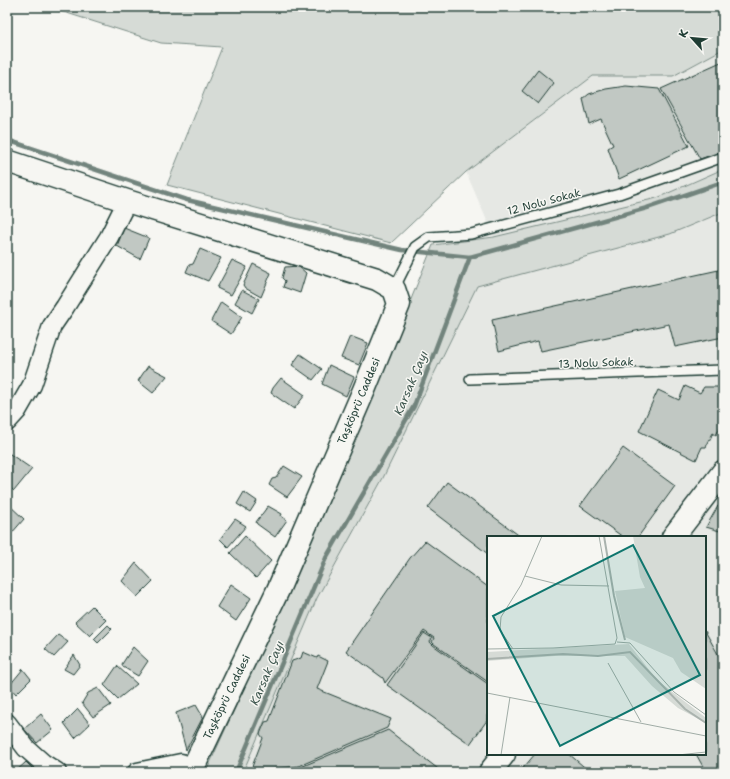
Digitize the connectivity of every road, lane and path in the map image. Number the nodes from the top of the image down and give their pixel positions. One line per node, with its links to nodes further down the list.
1 (723, 157): 4 (lane, 12 Nolu Sokak)
2 (7, 160): 3 (street)
3 (127, 201): 4 (street); 7 (street)
4 (394, 289): 12 (street, Taşköprü Caddesi)
5 (723, 370): 6 (lane, 13 Nolu Sokak)
6 (470, 379)
7 (7, 422)
8 (723, 472): 9 (street)
9 (674, 536)
10 (7, 723): 13 (street)
11 (503, 755): 15 (street)
12 (192, 770): 14 (street)
13 (57, 772)
14 (137, 772)
15 (490, 772)

